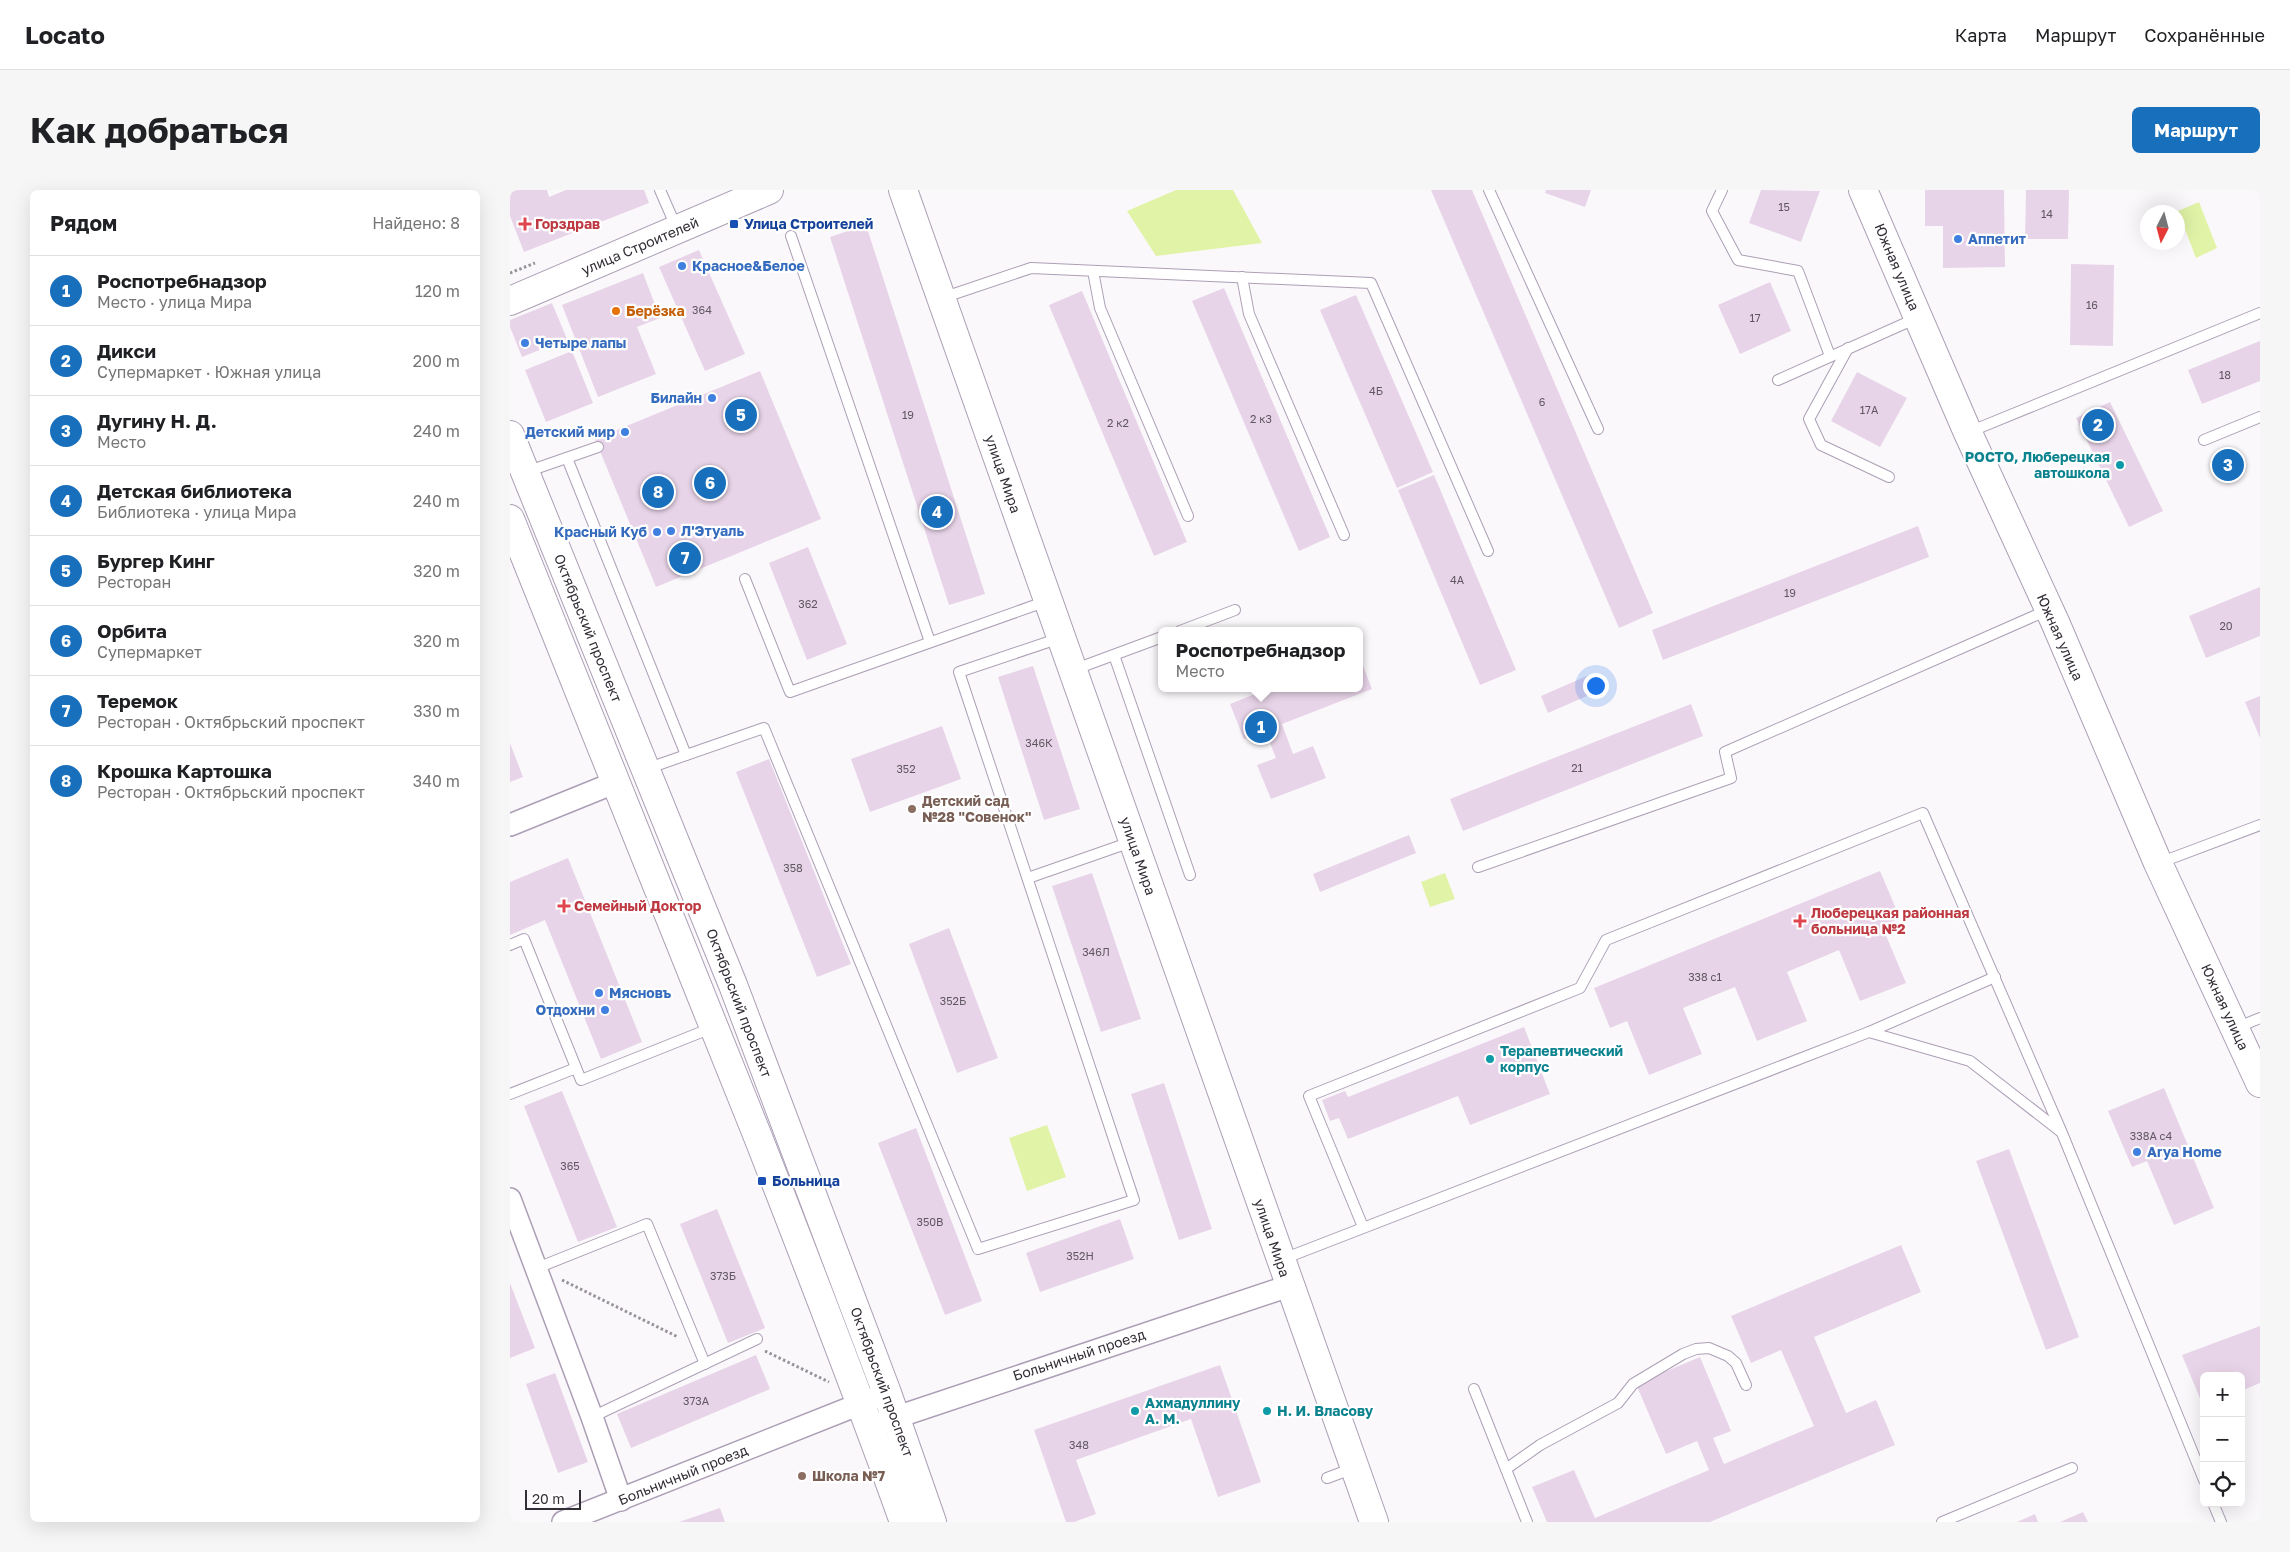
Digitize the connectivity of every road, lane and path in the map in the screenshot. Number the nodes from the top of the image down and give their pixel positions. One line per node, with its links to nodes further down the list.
1 (660, 190): 7 (lane)
2 (769, 190): 7 (street, улица Строителей)
3 (903, 190): 11 (street, улица Мира)
4 (1489, 190): 19 (lane)
5 (1722, 190): 16 (lane)
6 (1864, 190): 14 (street, Южная улица)
7 (677, 230): 12 (street, улица Строителей)
8 (791, 236): 38 (lane)
9 (1093, 271): 10 (lane); 11 (lane); 27 (lane)
10 (1242, 278): 29 (lane); 30 (lane)
11 (941, 298): 32 (street, улица Мира)
12 (510, 300)
13 (2260, 313): 20 (lane)
14 (1918, 317): 15 (lane); 20 (street, Южная улица)
15 (1848, 348): 16 (lane); 26 (lane)
16 (1830, 356): 17 (lane)
17 (1778, 380)
18 (2260, 417): 22 (lane)
19 (1598, 429)
20 (1968, 433): 34 (street, Южная улица)
21 (510, 434): 25 (street, Октябрьский проспект)
22 (2204, 440)
23 (598, 447): 24 (lane)
24 (567, 458): 25 (lane); 41 (lane)
25 (526, 473): 42 (street, Октябрьский проспект)
26 (1889, 477)
27 (1188, 516)
28 (510, 519): 43 (street, Октябрьский проспект)
29 (1344, 535)
30 (1488, 551)
31 (745, 579): 38 (lane)
32 (1048, 600): 36 (street, улица Мира); 38 (lane)
33 (1235, 610): 35 (lane)
34 (2049, 610): 47 (street, Южная улица); 48 (lane)
35 (1190, 627)
36 (1061, 638): 40 (street, улица Мира); 50 (lane)
37 (1158, 638): 39 (lane)
38 (930, 642)
39 (1114, 655): 40 (lane); 49 (lane)
40 (1072, 671): 46 (street, улица Мира)
41 (686, 755): 42 (lane); 50 (lane)
42 (645, 769): 72 (street, Октябрьский проспект)
43 (617, 779): 44 (street); 54 (street, Октябрьский проспект)
44 (510, 825)
45 (2260, 825): 47 (lane)
46 (1133, 842): 50 (lane); 63 (street, улица Мира)
47 (2158, 863): 55 (street, Южная улица)
48 (1478, 867)
49 (1190, 875)
50 (1028, 878)
51 (510, 945): 57 (lane)
52 (1995, 977): 56 (lane); 60 (lane); 62 (lane)
53 (2260, 1018): 55 (lane)
54 (714, 1025): 57 (lane); 72 (street, Октябрьский проспект)
55 (2235, 1028): 58 (street, Южная улица)
56 (1869, 1032): 60 (lane); 62 (lane)
57 (576, 1068): 59 (lane)
58 (2260, 1083)
59 (510, 1094)
60 (2062, 1133): 77 (lane)
61 (510, 1199): 64 (street)
62 (1363, 1227): 63 (lane)
63 (1280, 1260): 65 (street, улица Мира)
64 (537, 1268): 67 (path); 67 (lane); 73 (street)
65 (1289, 1286): 72 (street, Больничный проезд); 74 (street, улица Мира)
66 (754, 1341): 68 (lane); 69 (path)
67 (697, 1346): 68 (lane)
68 (705, 1364): 73 (lane)
69 (832, 1384)
70 (1746, 1385): 76 (lane)
71 (1474, 1389): 76 (lane)
72 (878, 1410): 79 (street, Больничный проезд); 82 (street, Октябрьский проспект); 83 (street, Октябрьский проспект)
73 (592, 1417): 79 (street)
74 (1355, 1468): 78 (lane); 84 (street, улица Мира)
75 (2072, 1468): 86 (lane)
76 (1506, 1469): 85 (lane)
77 (2200, 1470)
78 (1327, 1478)
79 (621, 1500): 81 (street, Больничный проезд)
80 (2215, 1507): 87 (lane)
81 (563, 1522)
82 (904, 1522)
83 (932, 1522)
84 (1374, 1522)
85 (1527, 1522)
86 (1942, 1522)
87 (2221, 1522)

